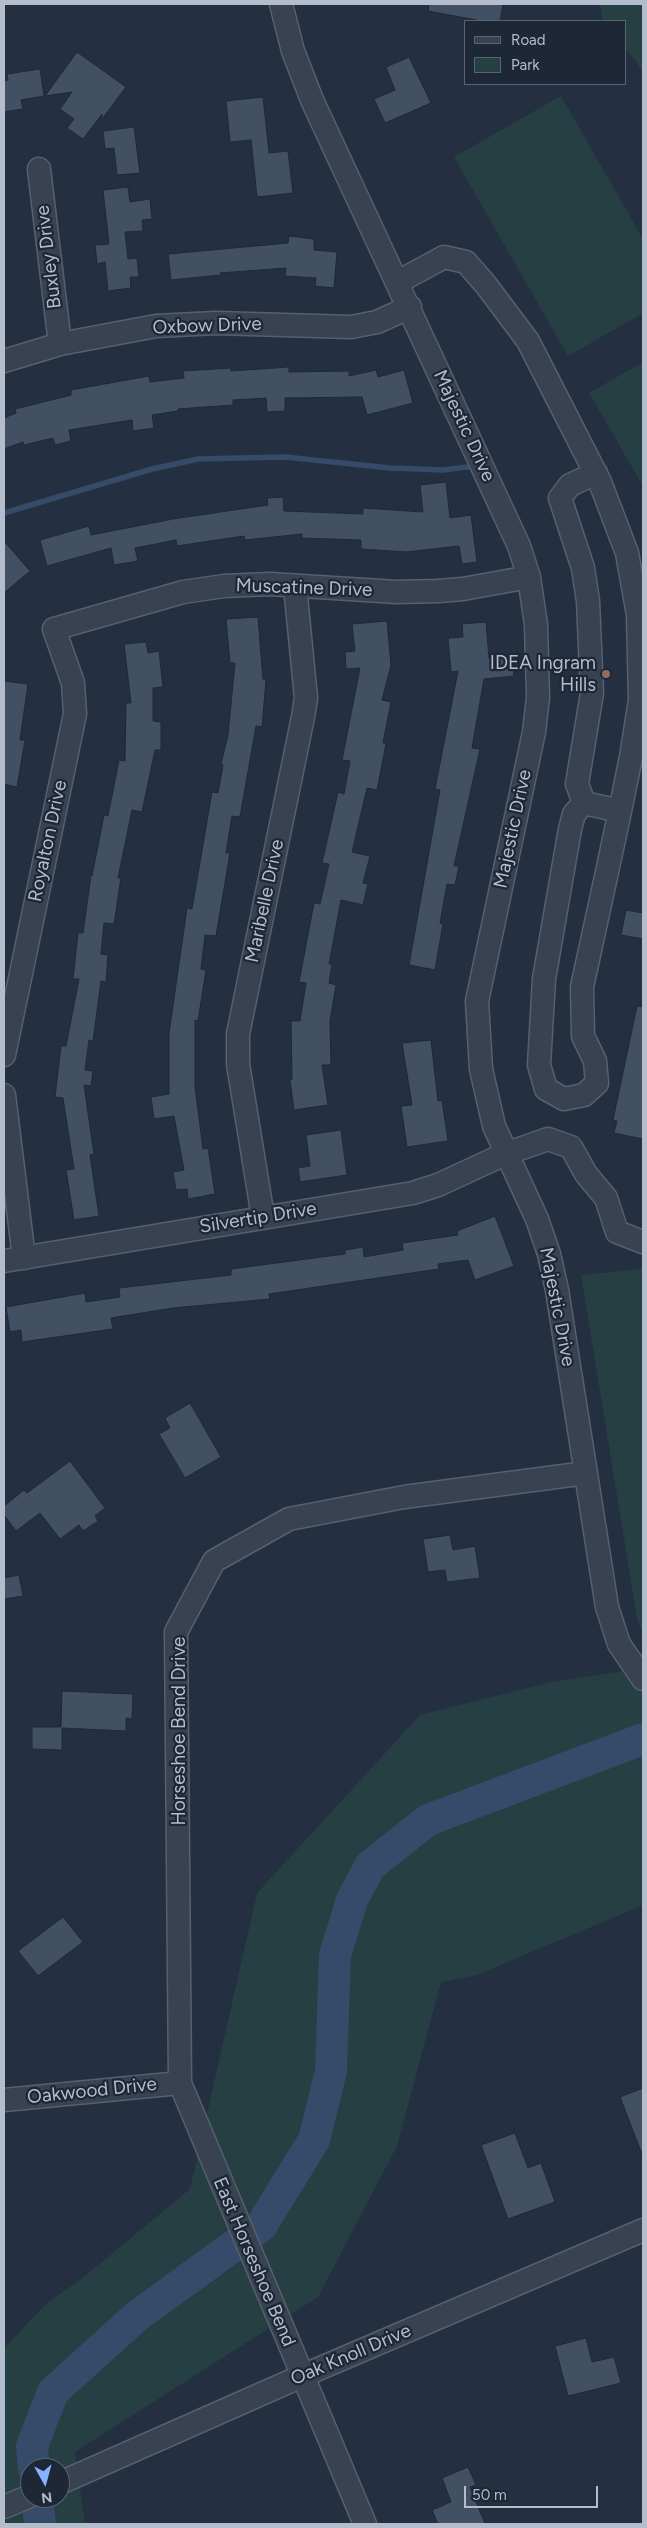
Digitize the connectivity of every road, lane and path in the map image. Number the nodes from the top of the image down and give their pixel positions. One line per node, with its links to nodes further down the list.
1 (281, 4): 3 (street, Majestic Drive)
2 (39, 169): 5 (street, Buxley Drive)
3 (398, 282): 4 (street, Majestic Drive); 7 (street)
4 (410, 307): 5 (street, Oxbow Drive); 8 (street, Majestic Drive)
5 (60, 344): 6 (street, Oxbow Drive)
6 (4, 361)
7 (596, 473): 11 (street); 12 (street)
8 (528, 577): 9 (street, Muscatine Drive); 15 (street, Majestic Drive)
9 (295, 586): 10 (street, Muscatine Drive); 16 (street, Maribelle Drive)
10 (54, 629): 13 (street, Royalton Drive)
11 (584, 803): 12 (street); 12 (street)
12 (620, 811)
13 (4, 1055)
14 (4, 1094): 18 (street)
15 (506, 1154): 16 (street, Silvertip Drive); 17 (street, Silvertip Drive); 19 (street, Majestic Drive)
16 (263, 1217): 18 (street, Silvertip Drive)
17 (643, 1242)
18 (14, 1259)
19 (586, 1473): 20 (street, Majestic Drive); 21 (street, Horseshoe Bend Drive)
20 (643, 1679)
21 (180, 2083): 22 (street, Oakwood Drive); 24 (street, East Horseshoe Bend)
22 (4, 2100)
23 (643, 2230): 24 (street, Oak Knoll Drive)
24 (302, 2376): 25 (street, Oak Knoll Drive); 28 (street, East Horseshoe Bend)
25 (70, 2479)
26 (20, 2500): 27 (street)
27 (4, 2507)
28 (365, 2524)

